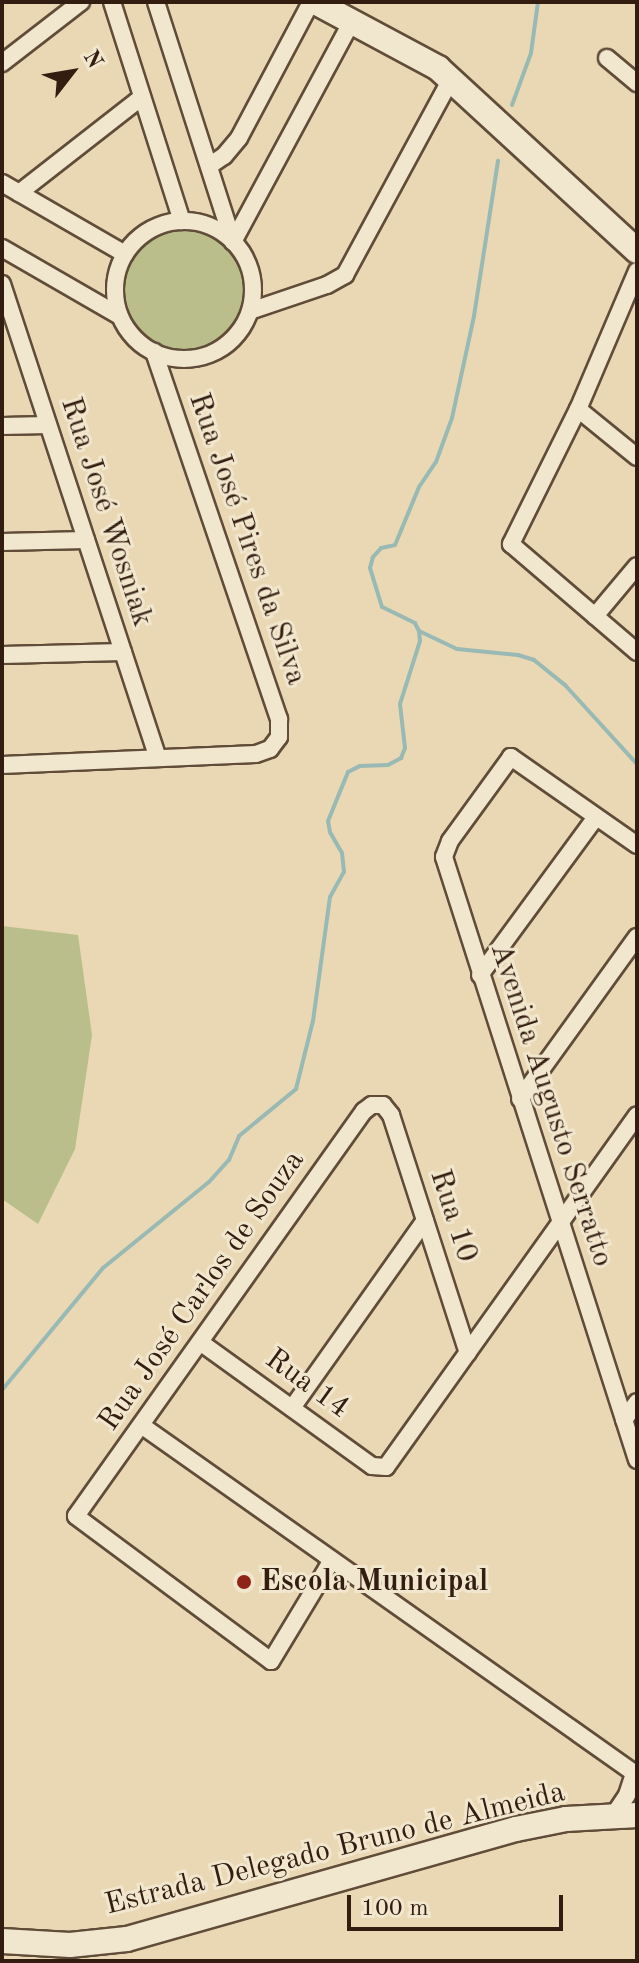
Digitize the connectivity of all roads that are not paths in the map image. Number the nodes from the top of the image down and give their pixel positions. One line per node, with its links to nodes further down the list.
1 (81, 2): 7 (street)
2 (112, 2): 10 (street)
3 (156, 2): 11 (street)
4 (313, 2): 5 (main road); 11 (street)
5 (352, 21): 8 (main road); 15 (street)
6 (607, 58): 9 (street)
7 (2, 63)
8 (451, 79): 17 (main road); 21 (street)
9 (637, 83)
10 (142, 97): 13 (street); 14 (street)
11 (209, 166): 15 (street)
12 (2, 183): 13 (street)
13 (19, 193): 18 (street)
14 (182, 221): 15 (street); 18 (street)
15 (233, 242): 21 (street)
16 (2, 248): 23 (street)
17 (637, 251)
18 (125, 254): 23 (street)
19 (637, 271): 25 (street)
20 (2, 284): 22 (street, Rua José Wosniak)
21 (250, 311): 24 (street)
22 (7, 312): 26 (street, Rua José Wosniak)
23 (120, 316): 24 (street)
24 (154, 352): 36 (street, Rua José Pires da Silva)
25 (578, 409): 28 (street); 32 (street)
26 (48, 425): 27 (street); 29 (street, Rua José Wosniak)
27 (2, 426)
28 (637, 457)
29 (86, 540): 30 (street); 33 (street, Rua José Wosniak)
30 (2, 542)
31 (637, 566): 32 (street)
32 (595, 616): 34 (street)
33 (123, 652): 35 (street); 36 (street, Rua José Wosniak)
34 (637, 652)
35 (2, 655)
36 (158, 758): 37 (street)
37 (2, 765)
38 (596, 817): 39 (street); 41 (street); 41 (street, Avenida Augusto Serratto)
39 (637, 845)
40 (637, 937): 42 (street)
41 (480, 975): 42 (street, Avenida Augusto Serratto)
42 (520, 1099): 46 (street, Avenida Augusto Serratto)
43 (378, 1104): 45 (street, Rua 10); 47 (street, Rua José Carlos de Souza)
44 (637, 1115): 46 (street)
45 (425, 1220): 48 (street, Rua 10); 50 (street)
46 (560, 1222): 48 (street); 51 (street, Avenida Augusto Serratto)
47 (200, 1342): 50 (street, Rua 14); 52 (street, Rua José Carlos de Souza)
48 (468, 1353): 50 (street, Rua 14)
49 (637, 1402): 51 (street)
50 (292, 1408)
51 (624, 1420): 53 (street, Avenida Augusto Serratto)
52 (141, 1425): 54 (street); 54 (street, Rua José Carlos de Souza)
53 (637, 1460)
54 (332, 1560): 55 (street)
55 (636, 1774): 56 (street)
56 (625, 1815): 57 (main road, Estrada Delegado Bruno de Almeida)
57 (2, 1941)

